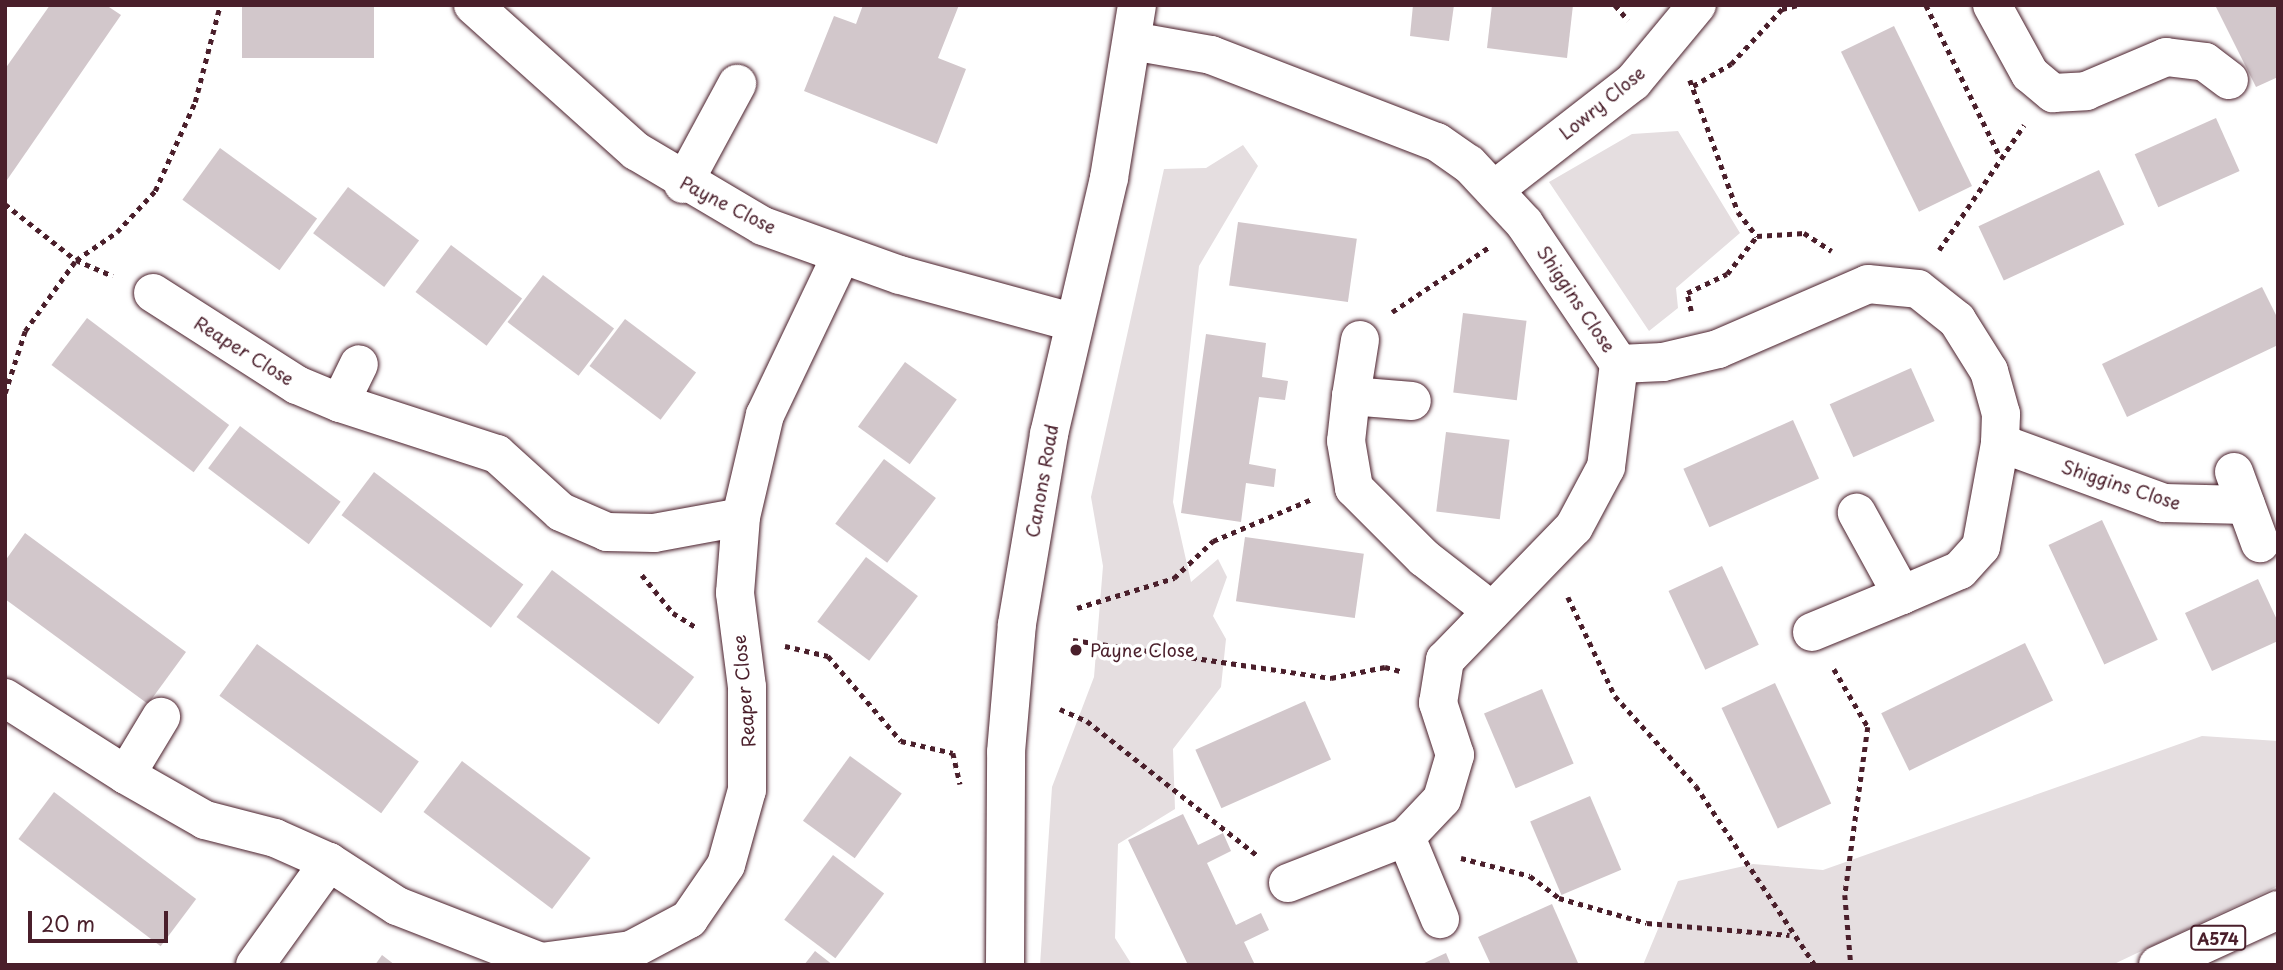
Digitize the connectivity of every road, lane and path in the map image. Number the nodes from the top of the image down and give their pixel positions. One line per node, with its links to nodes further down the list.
1 (220, 5): 20 (path)
2 (473, 5): 14 (street, Payne Close)
3 (1696, 5): 15 (street, Lowry Close)
4 (1798, 5): 11 (path)
5 (1926, 5): 13 (path)
6 (1992, 5): 12 (street)
7 (1134, 23): 15 (street, Shiggins Close); 25 (street, Canons Road)
8 (1684, 69): 11 (path)
9 (2228, 80): 12 (street)
10 (737, 84): 14 (street)
11 (1693, 86): 17 (path)
12 (2053, 93): 13 (path)
13 (1999, 156): 22 (path)
14 (683, 184): 19 (street, Payne Close)
15 (1495, 189): 28 (street, Shiggins Close)
16 (5, 204): 20 (path)
17 (1757, 236): 21 (path); 24 (path)
18 (1502, 241): 26 (path)
19 (841, 256): 25 (street, Payne Close); 36 (street, Reaper Close)
20 (76, 260): 29 (path)
21 (1868, 284): 22 (street, Shiggins Close); 28 (street, Shiggins Close)
22 (1917, 289): 33 (street)
23 (153, 293): 32 (street, Reaper Close)
24 (1692, 317)
25 (1075, 323): 56 (street, Canons Road)
26 (1360, 340): 30 (street)
27 (359, 364): 32 (street)
28 (1619, 364): 38 (street)
29 (5, 393)
30 (1351, 396): 31 (street); 34 (street)
31 (1412, 401)
32 (340, 403): 36 (street, Reaper Close)
33 (2000, 443): 37 (street, Shiggins Close); 39 (street)
34 (1354, 488): 40 (path); 41 (street)
35 (1857, 513): 39 (street)
36 (741, 517): 50 (street, Reaper Close)
37 (2260, 543)
38 (1538, 565): 41 (street); 54 (path)
39 (1902, 595): 42 (street)
40 (1077, 608)
41 (1492, 611): 44 (street)
42 (1812, 632): 58 (path)
43 (1073, 640): 44 (path)
44 (1438, 681): 49 (street)
45 (5, 698): 48 (street, Reaper Close)
46 (1060, 709): 51 (path)
47 (161, 717): 48 (street)
48 (126, 775): 50 (street, Reaper Close)
49 (1406, 837): 51 (street); 53 (street); 54 (path)
50 (329, 862): 55 (street)
51 (1288, 883)
52 (2278, 910): 59 (street, A574)
53 (1440, 919)
54 (1789, 935): 57 (path)
55 (255, 965)
56 (1005, 965)
57 (1815, 965)
58 (1851, 965)
59 (2158, 965)

